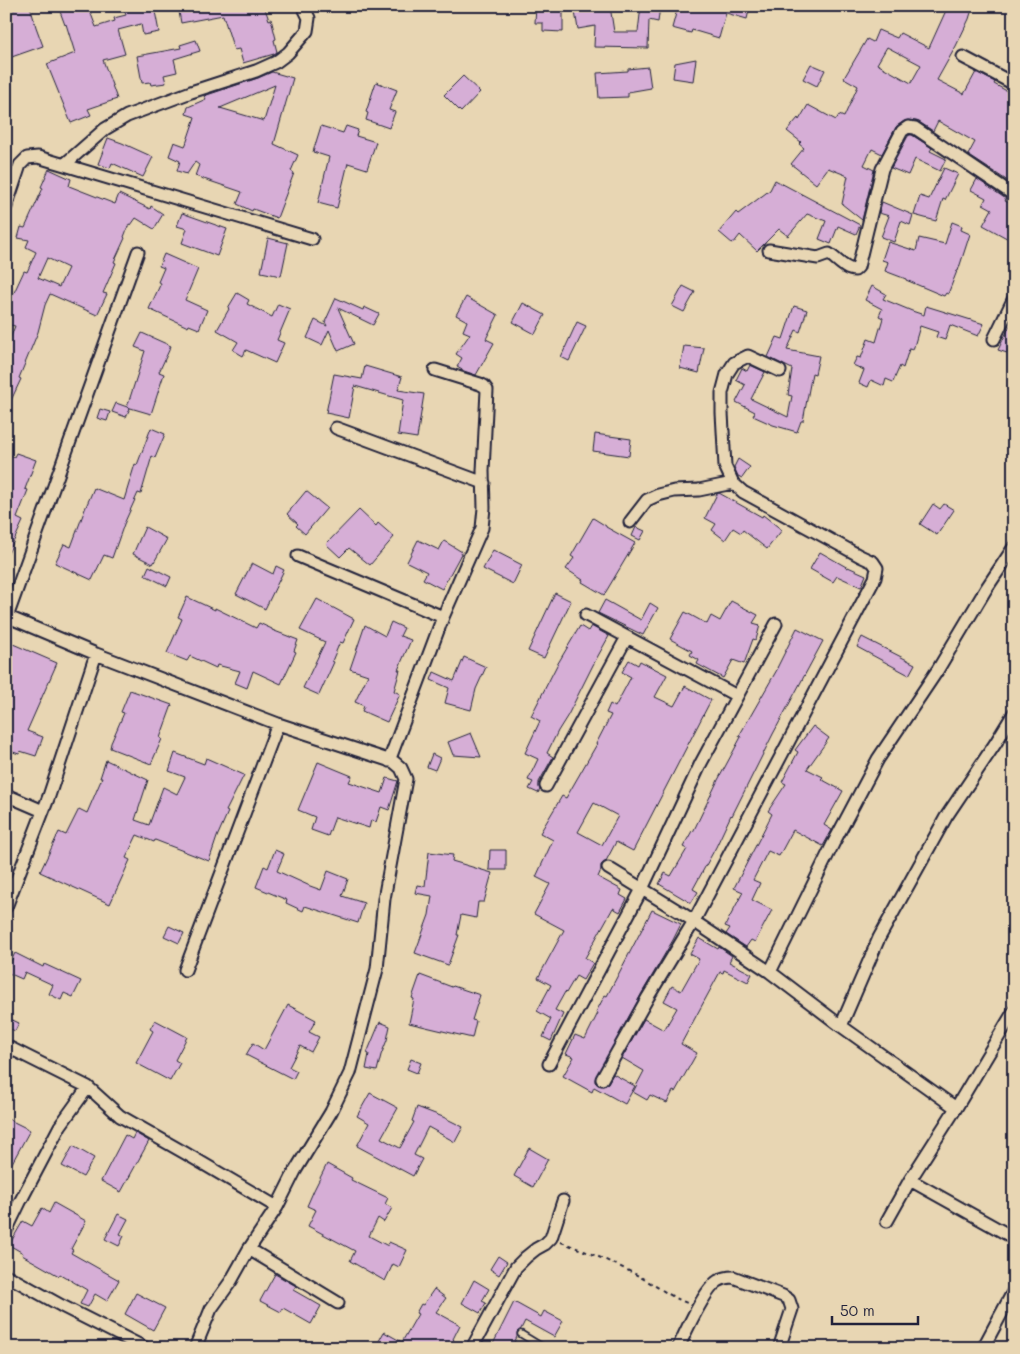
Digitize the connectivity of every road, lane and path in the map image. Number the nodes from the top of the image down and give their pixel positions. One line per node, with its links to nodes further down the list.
1 (303, 6): 4 (street)
2 (964, 57): 3 (street)
3 (1014, 84)
4 (65, 164): 6 (street); 7 (street)
5 (1014, 195): 8 (street)
6 (6, 207)
7 (312, 240)
8 (769, 250)
9 (138, 252): 21 (street)
10 (1014, 298): 11 (street)
11 (994, 339)
12 (434, 370): 15 (street)
13 (780, 371): 16 (street)
14 (336, 428): 15 (street)
15 (484, 483): 22 (street)
16 (733, 484): 17 (street); 36 (street)
17 (630, 522)
18 (1014, 547): 38 (street)
19 (298, 556): 22 (street)
20 (586, 615): 24 (street)
21 (7, 616): 25 (street)
22 (443, 617): 29 (street)
23 (776, 624): 26 (street)
24 (627, 637): 26 (street); 30 (street)
25 (96, 654): 28 (street); 32 (street)
26 (737, 696): 34 (street)
27 (1014, 713): 40 (street)
28 (278, 724): 29 (street); 37 (street)
29 (389, 761): 48 (street)
30 (546, 786)
31 (6, 794): 32 (street)
32 (43, 811): 35 (street)
33 (608, 868): 34 (street)
34 (642, 889): 36 (street); 42 (street)
35 (6, 908)
36 (694, 921): 38 (street); 43 (street)
37 (185, 970)
38 (770, 972): 40 (street)
39 (1014, 1011): 45 (street)
40 (841, 1026): 45 (street)
41 (6, 1046): 44 (street)
42 (549, 1064)
43 (602, 1079)
44 (88, 1087): 48 (street); 50 (street)
45 (956, 1108): 46 (street)
46 (910, 1180): 49 (street); 52 (street)
47 (563, 1201): 51 (street)
48 (277, 1207): 53 (street)
49 (887, 1221)
50 (6, 1231)
51 (551, 1238): 57 (path); 61 (street)
52 (1014, 1238)
53 (249, 1249): 56 (street); 60 (street)
54 (6, 1275): 59 (street)
55 (1014, 1290): 65 (street)
56 (338, 1303)
57 (699, 1307): 63 (street); 64 (street)
58 (521, 1334): 62 (lane)
59 (145, 1348)
60 (194, 1348)
61 (472, 1348)
62 (544, 1348)
63 (678, 1348)
64 (779, 1348)
65 (982, 1348)

